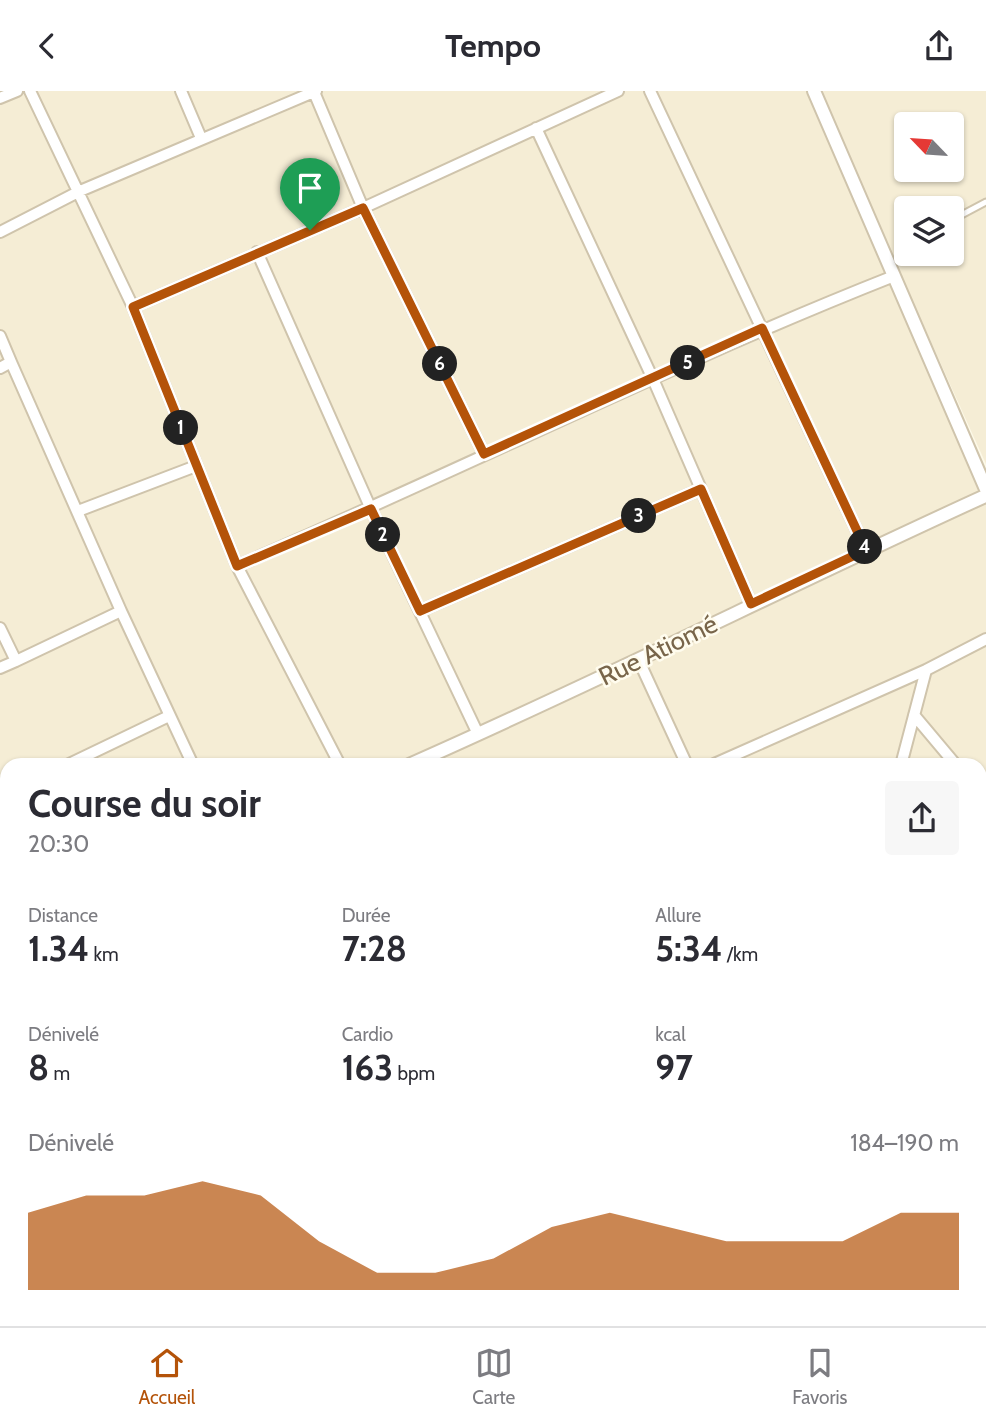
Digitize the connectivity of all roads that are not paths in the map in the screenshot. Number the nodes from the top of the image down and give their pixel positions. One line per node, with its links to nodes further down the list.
1 (18, 91): 8 (street)
2 (30, 91): 11 (street)
3 (181, 91): 10 (street)
4 (618, 91): 9 (street)
5 (650, 91): 19 (street)
6 (814, 91): 17 (street)
7 (315, 92): 10 (street); 13 (street)
8 (0, 98)
9 (536, 128): 13 (street); 23 (street)
10 (201, 138): 11 (street)
11 (80, 191): 15 (street); 18 (street)
12 (986, 202): 14 (lane)
13 (363, 208): 16 (street); 24 (street)
14 (964, 214)
15 (0, 232)
16 (257, 252): 18 (street); 28 (street)
17 (894, 276): 19 (street); 27 (street)
18 (133, 307): 25 (street)
19 (762, 328): 23 (street); 30 (street)
20 (0, 336): 21 (street)
21 (11, 362): 22 (street); 29 (street)
22 (0, 367)
23 (653, 379): 24 (street); 26 (street)
24 (484, 454): 28 (street)
25 (196, 466): 29 (street); 31 (street)
26 (701, 489): 32 (street); 34 (street)
27 (985, 494): 30 (street, Rue Atiomé)
28 (371, 509): 31 (street); 34 (street)
29 (78, 511): 33 (street)
30 (866, 550): 32 (street, Rue Atiomé)
31 (237, 566): 46 (street)
32 (751, 604): 38 (street, Rue Atiomé)
33 (121, 611): 37 (street); 42 (street)
34 (420, 611): 43 (street)
35 (0, 628): 37 (street)
36 (986, 639): 40 (street)
37 (16, 661): 39 (street)
38 (639, 661): 43 (street, Rue Atiomé); 48 (street)
39 (0, 668)
40 (926, 670): 41 (street); 49 (street)
41 (914, 715): 50 (street); 51 (street)
42 (169, 716): 44 (street); 45 (street)
43 (478, 734): 47 (street, Rue Atiomé)
44 (82, 758)
45 (190, 758)
46 (336, 758)
47 (425, 758)
48 (684, 758)
49 (728, 758)
50 (903, 758)
51 (950, 758)

